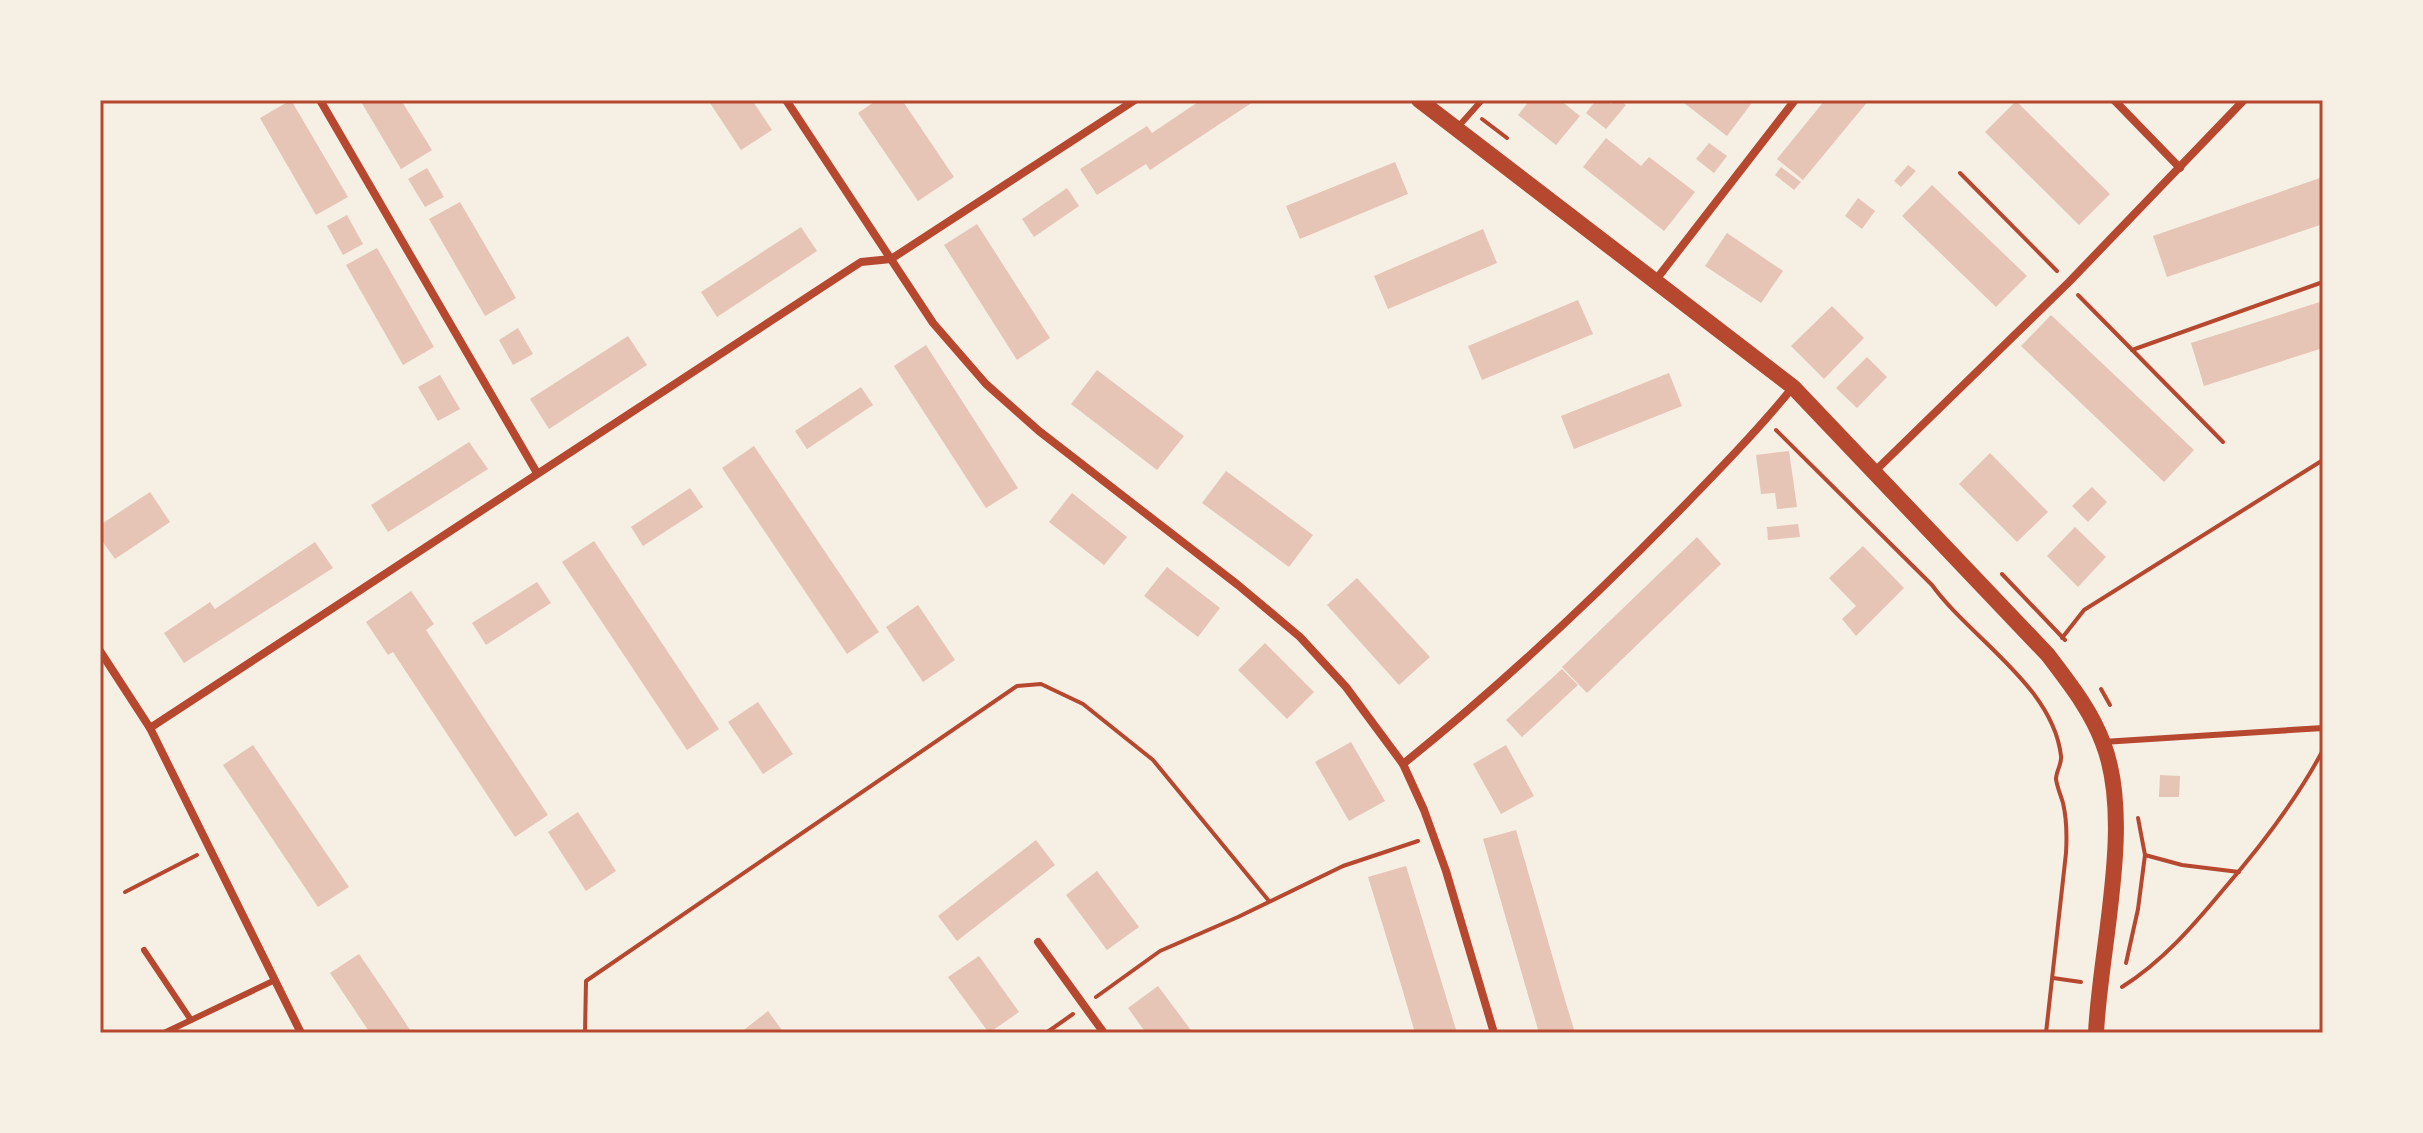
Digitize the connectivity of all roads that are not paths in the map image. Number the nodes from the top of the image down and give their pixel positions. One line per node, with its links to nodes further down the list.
1 (320, 100): 14 (street)
2 (786, 100): 11 (street)
3 (1135, 100): 11 (street)
4 (1419, 100): 9 (main road)
5 (1482, 100): 9 (lane)
6 (1795, 100): 12 (street)
7 (2114, 100): 10 (street)
8 (2244, 100): 10 (street)
9 (1456, 130): 12 (main road)
10 (2180, 168): 15 (street)
11 (891, 259): 14 (street); 20 (street)
12 (1655, 281): 13 (main road)
13 (1793, 387): 15 (main road); 20 (street)
14 (537, 473): 17 (street)
15 (1873, 473): 19 (main road)
16 (100, 651): 17 (street)
17 (150, 728): 23 (street)
18 (2323, 728): 19 (lane)
19 (2103, 742): 29 (main road)
20 (1403, 764): 28 (street)
21 (1038, 942): 27 (street)
22 (144, 950): 24 (lane)
23 (275, 980): 24 (lane); 26 (street)
24 (191, 1020): 25 (lane)
25 (164, 1033)
26 (301, 1033)
27 (1104, 1033)
28 (1494, 1033)
29 (2096, 1033)

